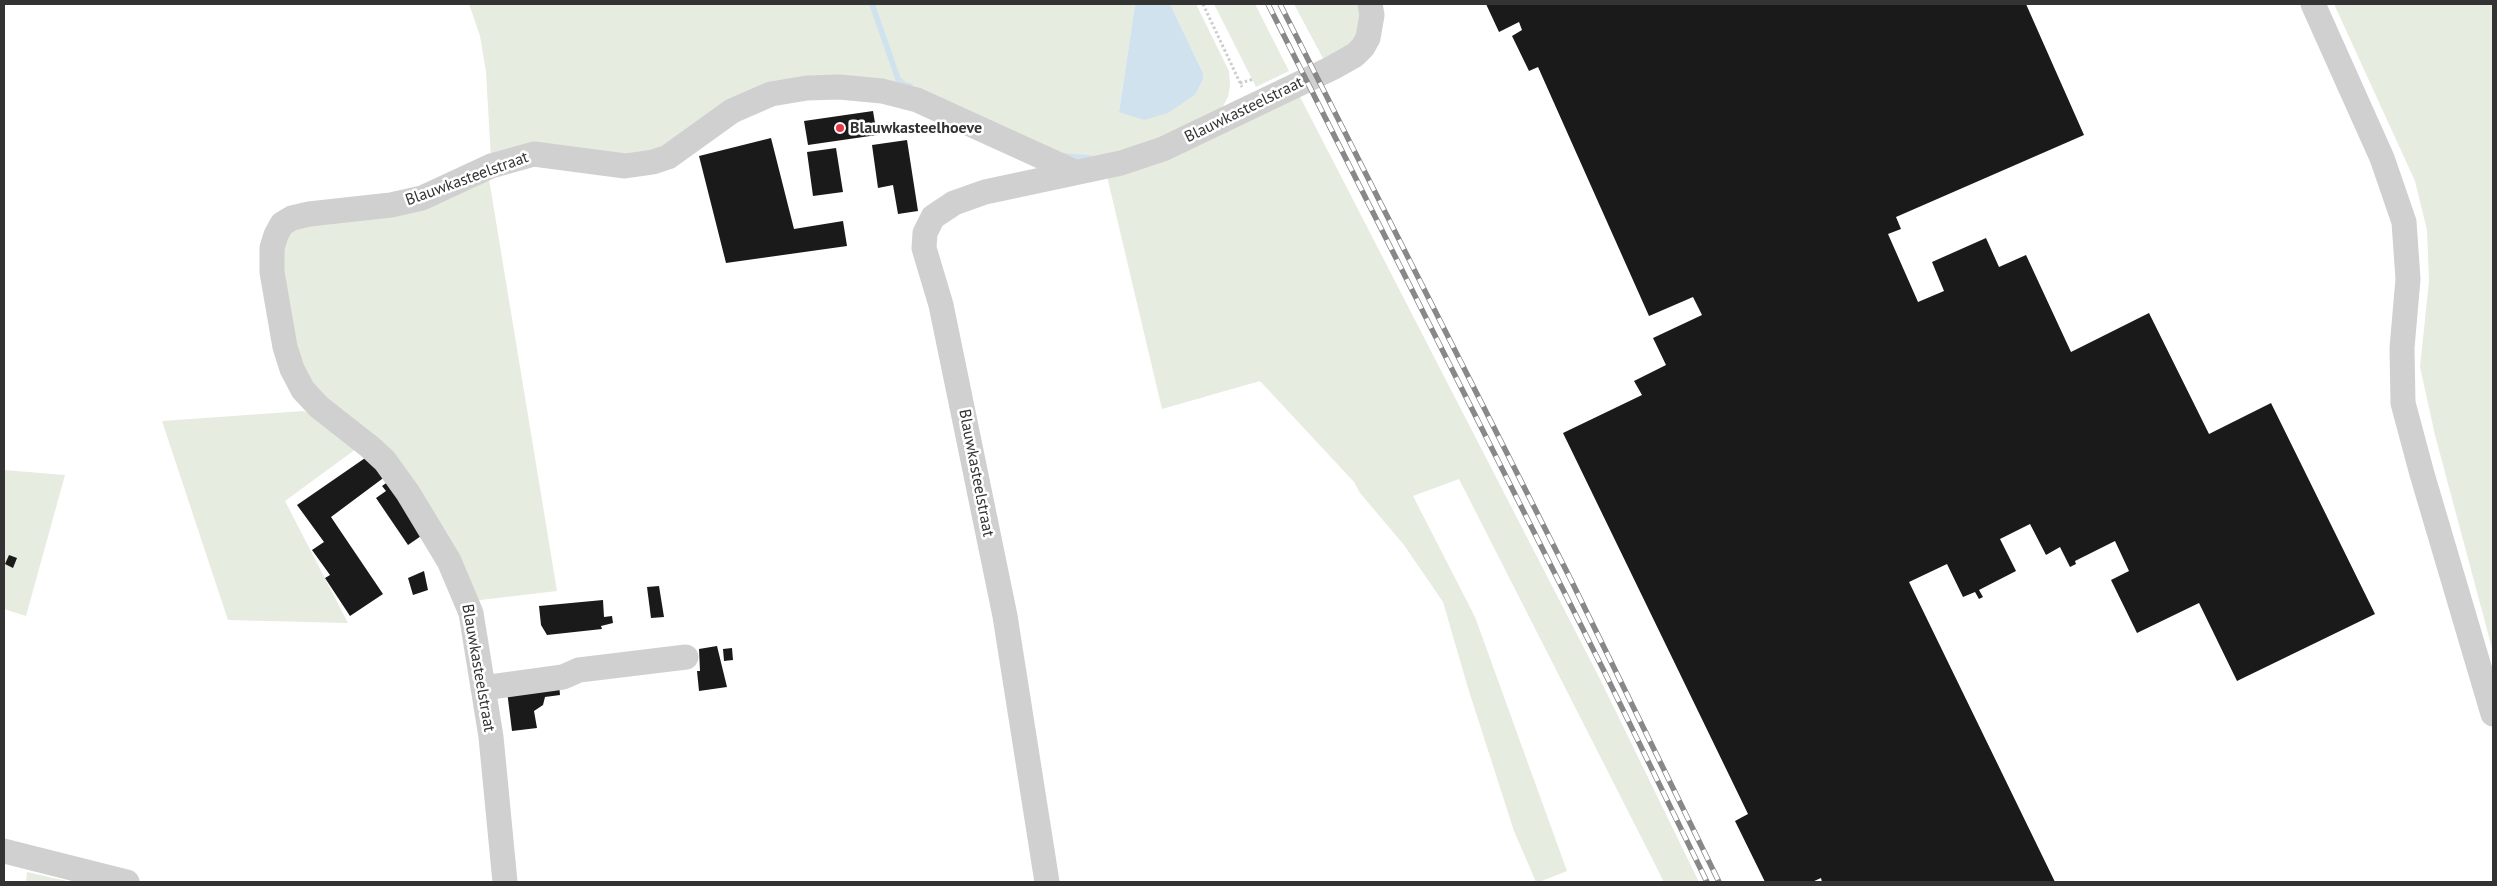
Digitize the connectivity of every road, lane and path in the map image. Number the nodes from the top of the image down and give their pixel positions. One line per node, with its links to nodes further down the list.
1 (1203, 4): 5 (path)
2 (1370, 4): 6 (street, Blauwkasteelstraat)
3 (2313, 4): 10 (street)
4 (1257, 78): 5 (path)
5 (1240, 83): 6 (path)
6 (1252, 107): 7 (street, Blauwkasteelstraat)
7 (1076, 172): 9 (street, Blauwkasteelstraat); 14 (street, Blauwkasteelstraat)
8 (686, 657): 9 (street)
9 (483, 688): 13 (street, Blauwkasteelstraat)
10 (2493, 714)
11 (4, 851): 12 (street)
12 (127, 882)
13 (506, 882)
14 (1048, 882)

